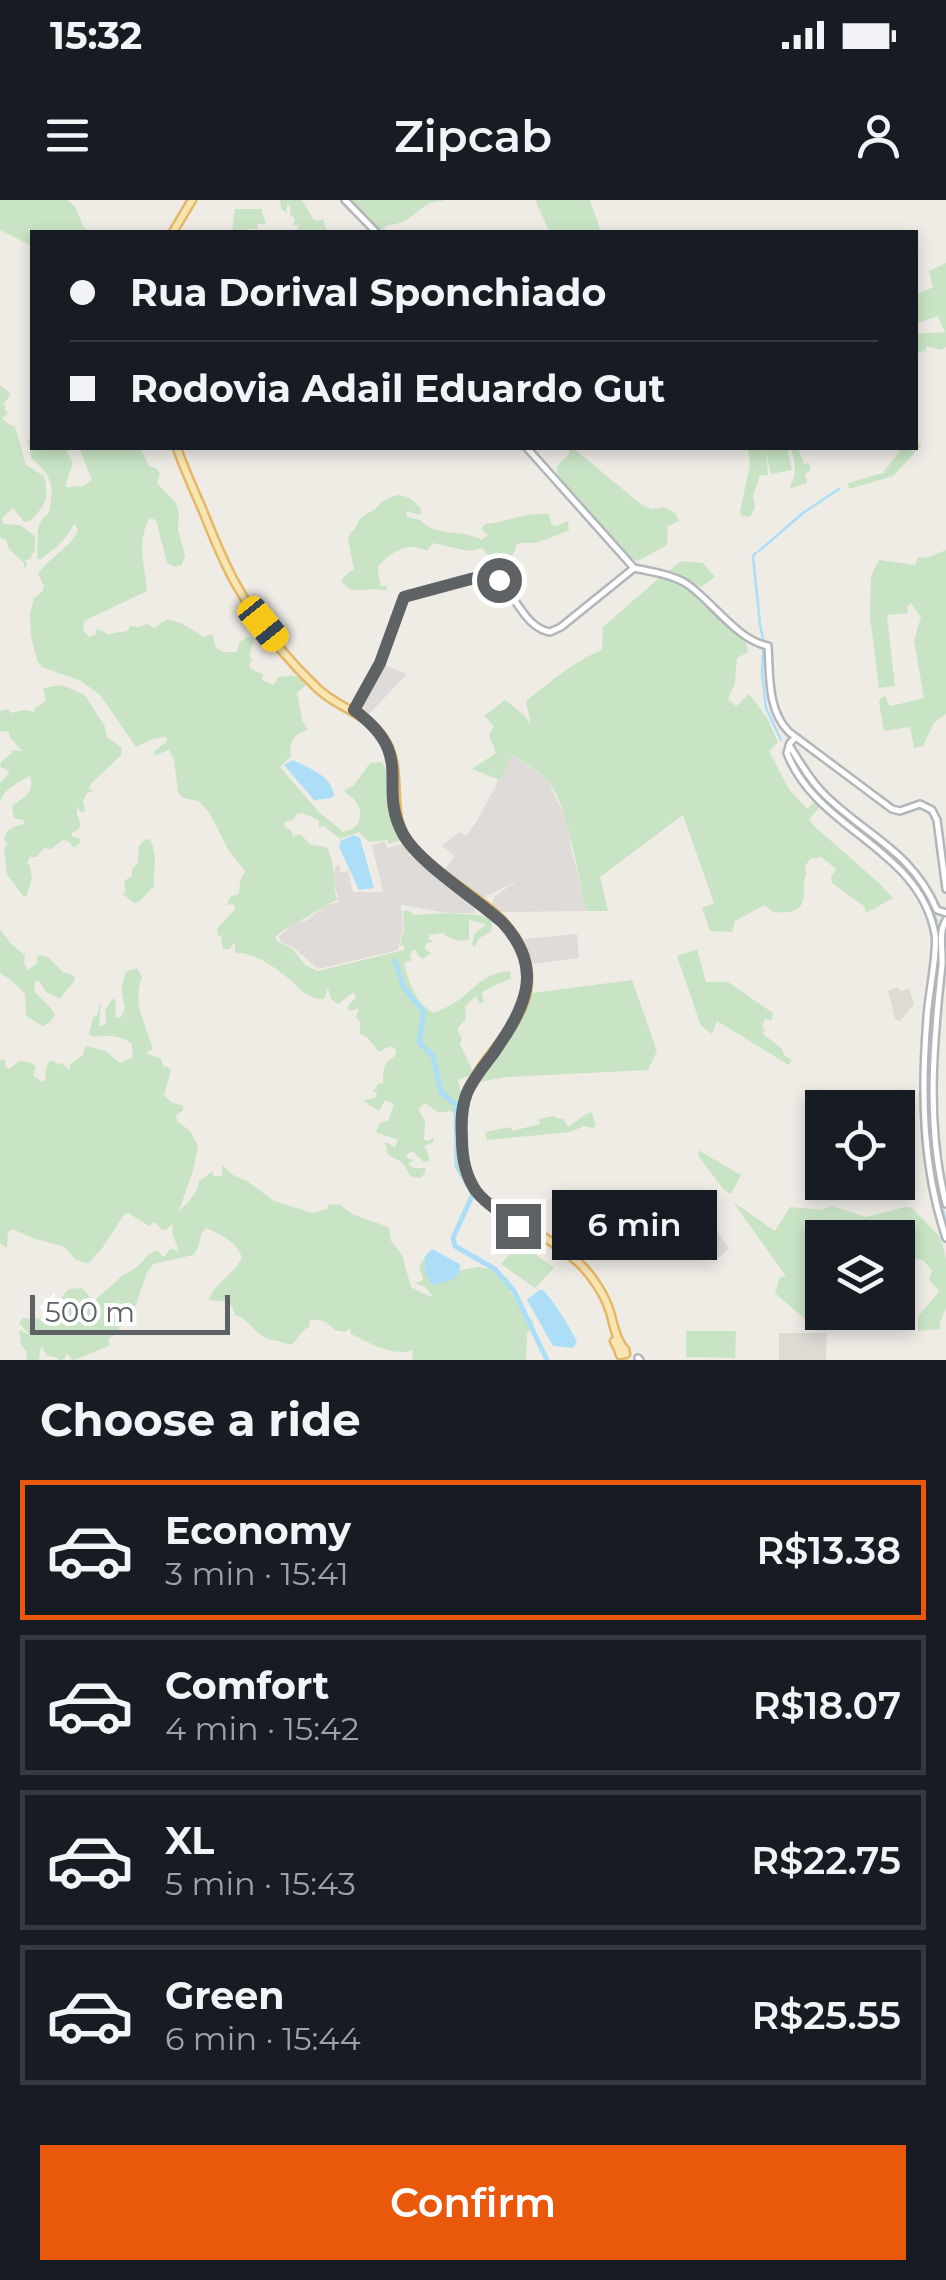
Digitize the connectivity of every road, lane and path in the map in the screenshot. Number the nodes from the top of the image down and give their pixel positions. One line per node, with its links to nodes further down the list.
1 (192, 200): 3 (main road)
2 (345, 200): 4 (street)
3 (174, 230)
4 (374, 230)
5 (178, 450): 8 (main road)
6 (529, 450): 7 (street)
7 (634, 568): 8 (street); 9 (street)
8 (354, 710): 24 (main road)
9 (789, 732): 10 (street); 11 (street)
10 (796, 737): 11 (street); 14 (street)
11 (789, 744): 12 (street); 13 (street)
12 (803, 768): 13 (street); 16 (street)
13 (796, 772): 17 (street)
14 (945, 887): 15 (street)
15 (946, 898)
16 (946, 915): 17 (street)
17 (938, 934): 18 (street); 19 (street)
18 (931, 980): 19 (street); 20 (street)
19 (940, 983): 21 (street)
20 (925, 1035): 21 (street); 23 (street)
21 (934, 1036): 22 (street)
22 (946, 1204)
23 (946, 1238)
24 (625, 1356)

